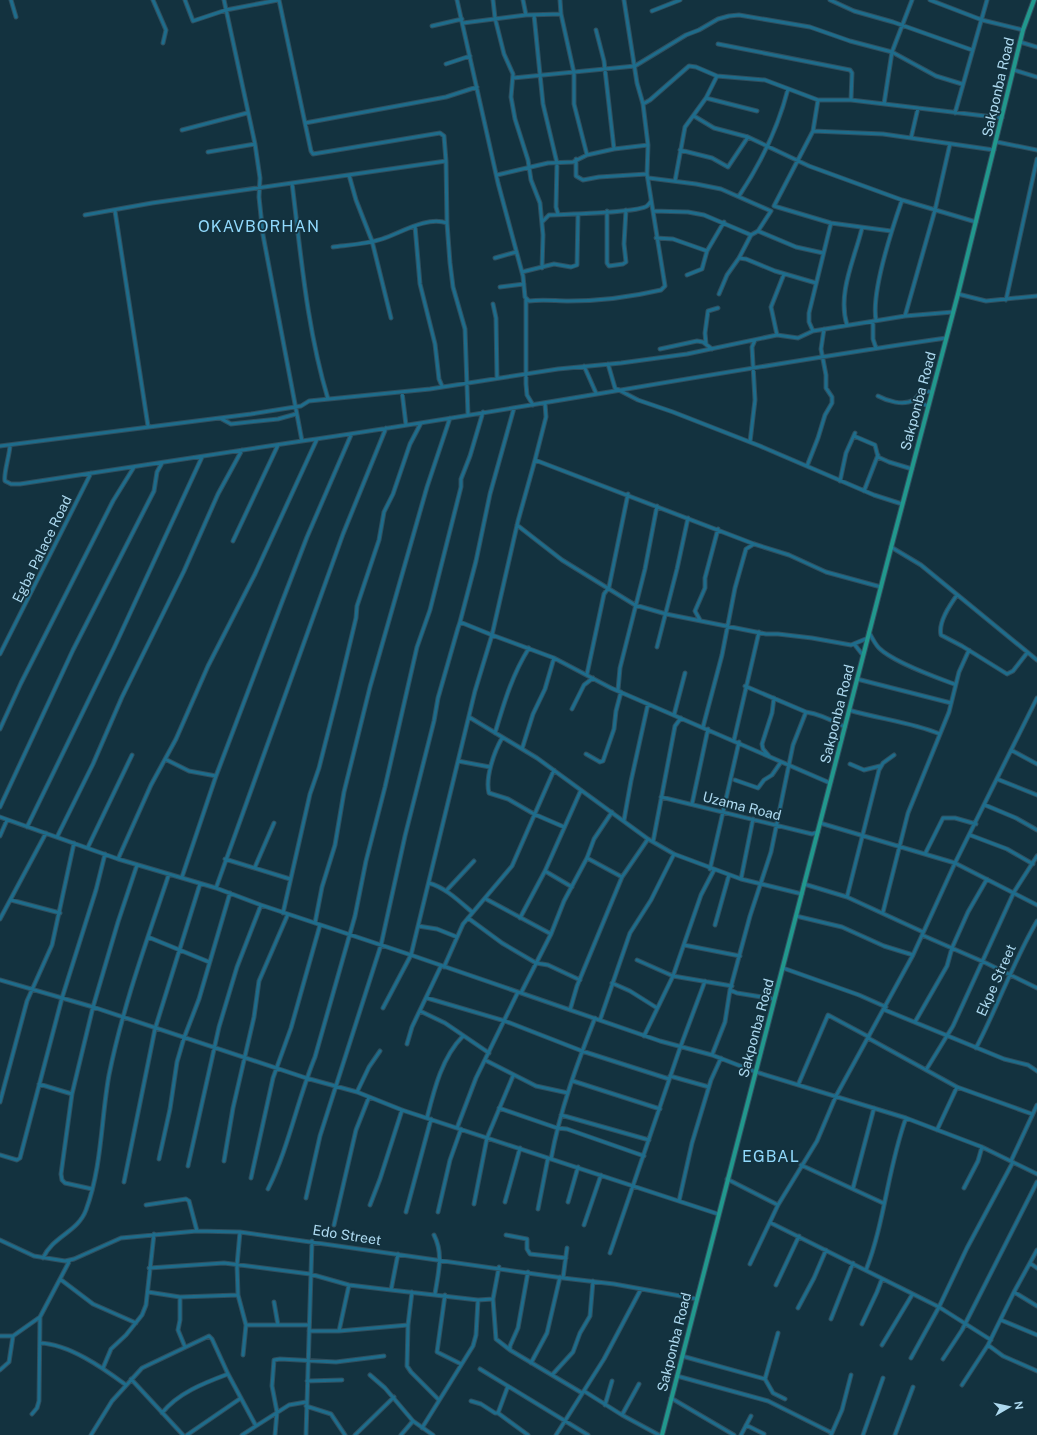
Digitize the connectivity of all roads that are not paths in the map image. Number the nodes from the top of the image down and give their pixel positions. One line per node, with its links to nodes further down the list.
1 (11, 0): 22 (street)
2 (153, 0): 32 (street)
3 (185, 0): 17 (street)
4 (224, 0): 17 (street)
5 (279, 0): 17 (street); 61 (street)
6 (457, 0): 24 (street)
7 (493, 0): 23 (street)
8 (523, 0): 20 (street)
9 (560, 0): 19 (street)
10 (624, 0): 39 (street)
11 (680, 0): 18 (street)
12 (830, 0): 28 (street)
13 (912, 0): 28 (street)
14 (930, 0): 25 (street)
15 (988, 0): 25 (street)
16 (1034, 0): 30 (main road, Sakponba Road)
17 (226, 10): 57 (street)
18 (652, 11)
19 (562, 14): 21 (street); 42 (street)
20 (526, 15): 21 (street); 23 (street)
21 (534, 15): 43 (street)
22 (16, 17)
23 (495, 18): 26 (street); 46 (street)
24 (462, 19): 26 (street); 27 (street)
25 (982, 20): 30 (street); 35 (street)
26 (463, 23): 37 (street)
27 (432, 26)
28 (903, 26): 35 (street); 36 (street)
29 (596, 30): 40 (street)
30 (1023, 30): 31 (main road, Sakponba Road)
31 (1020, 42): 34 (street); 41 (main road, Sakponba Road)
32 (163, 43)
33 (718, 44): 52 (street)
34 (1037, 47)
35 (972, 50): 47 (street)
36 (892, 52): 39 (street); 47 (street); 54 (street)
37 (470, 56): 38 (street); 48 (street)
38 (446, 64)
39 (635, 66): 40 (street); 53 (street)
40 (605, 69): 42 (street); 71 (street)
41 (1014, 70): 45 (street); 60 (main road, Sakponba Road)
42 (574, 73): 43 (street); 76 (street)
43 (541, 76): 46 (street); 81 (street)
44 (717, 76): 49 (street); 50 (street); 53 (street)
45 (1037, 77)
46 (513, 78): 82 (street)
47 (962, 84): 58 (street)
48 (477, 87): 61 (street); 85 (street)
49 (788, 89): 51 (street); 70 (street)
50 (706, 98): 56 (street); 59 (street)
51 (818, 100): 52 (street); 63 (street)
52 (851, 100): 54 (street)
53 (643, 104): 69 (street)
54 (884, 104): 55 (street)
55 (918, 108): 58 (street); 65 (street)
56 (757, 111)
57 (247, 113): 62 (street); 67 (street)
58 (955, 113): 60 (street)
59 (694, 116): 64 (street); 72 (street)
60 (1002, 118): 66 (main road, Sakponba Road)
61 (305, 122): 80 (street)
62 (182, 130)
63 (813, 131): 65 (street); 79 (street)
64 (748, 137): 70 (street); 72 (street)
65 (911, 138): 68 (street)
66 (997, 142): 73 (main road, Sakponba Road); 74 (street)
67 (255, 144): 75 (street); 93 (street)
68 (950, 144): 73 (street); 99 (street)
69 (648, 146): 71 (street); 83 (street)
70 (767, 146): 79 (street); 94 (street)
71 (614, 149): 76 (street)
72 (680, 150): 89 (street)
73 (994, 150): 109 (main road, Sakponba Road)
74 (1037, 150)
75 (208, 152)
76 (587, 155): 77 (street)
77 (576, 159): 81 (street); 83 (street)
78 (1037, 159): 87 (street)
79 (797, 160): 96 (street); 97 (street)
80 (446, 161): 84 (street); 110 (street)
81 (557, 163): 82 (street); 104 (street)
82 (529, 166): 85 (street); 107 (street)
83 (647, 174): 86 (street)
84 (349, 175): 91 (street); 118 (street)
85 (497, 175): 121 (street)
86 (649, 178): 88 (street); 92 (street)
87 (1032, 179): 90 (street); 136 (street)
88 (656, 180): 89 (street); 92 (street)
89 (675, 181): 94 (street)
90 (1037, 181)
91 (292, 183): 93 (street); 166 (street)
92 (650, 185): 95 (street)
93 (259, 189): 100 (street); 171 (street)
94 (739, 196): 103 (street)
95 (651, 200): 98 (street); 102 (street)
96 (902, 200): 99 (street); 115 (street)
97 (774, 206): 103 (street); 111 (street)
98 (626, 210): 101 (street); 101 (street)
99 (935, 210): 109 (street); 140 (street)
100 (115, 211): 106 (street); 180 (street)
101 (607, 211): 105 (street)
102 (653, 211): 108 (street); 117 (street)
103 (771, 211): 114 (street)
104 (558, 214): 105 (street); 107 (street)
105 (578, 214): 125 (street)
106 (85, 216)
107 (542, 221): 125 (street)
108 (724, 222): 116 (street); 120 (street)
109 (976, 222): 133 (main road, Sakponba Road)
110 (447, 223): 112 (street); 159 (street)
111 (831, 223): 113 (street); 122 (street)
112 (415, 226): 118 (street); 160 (street)
113 (862, 228): 115 (street); 143 (street)
114 (758, 231): 116 (street); 122 (street)
115 (891, 231): 142 (street)
116 (751, 235): 124 (street)
117 (656, 238): 120 (street); 135 (street)
118 (372, 241): 119 (street); 141 (street)
119 (333, 247)
120 (707, 251): 127 (street)
121 (516, 252): 123 (street); 126 (street)
122 (823, 253): 129 (street)
123 (494, 258)
124 (739, 258): 128 (street); 132 (street)
125 (542, 268): 126 (street)
126 (522, 272): 130 (street)
127 (687, 274)
128 (784, 274): 129 (street); 146 (street)
129 (816, 283): 145 (street)
130 (524, 284): 131 (street); 135 (street)
131 (500, 287)
132 (719, 294)
133 (958, 294): 136 (street); 139 (main road, Sakponba Road)
134 (1037, 296): 136 (street)
135 (526, 300): 157 (street)
136 (1006, 300)
137 (493, 304): 158 (street)
138 (718, 308): 149 (street)
139 (953, 312): 140 (street); 147 (main road, Sakponba Road)
140 (905, 316): 142 (street)
141 (391, 318)
142 (875, 320): 143 (street); 151 (street)
143 (847, 325): 144 (street)
144 (824, 329): 145 (street); 153 (street)
145 (813, 330): 146 (street)
146 (777, 335): 148 (street)
147 (946, 338): 151 (street); 163 (main road, Sakponba Road)
148 (755, 340): 152 (street); 156 (street)
149 (706, 344): 150 (street); 152 (street)
150 (660, 348)
151 (876, 348): 153 (street)
152 (712, 349): 154 (street)
153 (822, 357): 156 (street); 195 (street)
154 (608, 364): 155 (street); 161 (street)
155 (584, 366): 157 (street); 164 (street)
156 (754, 368): 161 (street); 186 (street)
157 (526, 375): 158 (street); 169 (street)
158 (497, 378): 159 (street)
159 (465, 382): 160 (street); 175 (street)
160 (442, 386): 162 (street)
161 (617, 390): 164 (street); 186 (street)
162 (402, 392): 166 (street); 179 (street)
163 (932, 392): 167 (street); 170 (main road, Sakponba Road)
164 (596, 393): 168 (street)
165 (878, 396): 167 (street)
166 (328, 399): 171 (street)
167 (913, 400): 170 (street)
168 (545, 403): 169 (street); 193 (street)
169 (533, 405): 172 (street)
170 (928, 406): 197 (main road, Sakponba Road)
171 (295, 407): 174 (street); 176 (street)
172 (514, 408): 173 (street); 216 (street)
173 (483, 412): 175 (street); 360 (street)
174 (296, 414): 176 (street); 185 (street)
175 (468, 415): 177 (street)
176 (220, 418): 180 (street)
177 (450, 418): 178 (street); 356 (street)
178 (421, 423): 179 (street); 328 (street)
179 (406, 425): 181 (street)
180 (148, 426): 187 (street)
181 (386, 428): 182 (street); 315 (street)
182 (352, 434): 183 (street); 274 (street)
183 (317, 439): 185 (street); 265 (street)
184 (0, 440): 189 (street)
185 (302, 441): 188 (street)
186 (750, 442): 195 (street)
187 (10, 445): 189 (street); 198 (street)
188 (278, 445): 190 (street); 207 (street)
189 (0, 446)
190 (242, 450): 192 (street); 303 (street)
191 (878, 455): 197 (street); 199 (street); 200 (street)
192 (202, 456): 194 (street); 295 (street)
193 (535, 460): 201 (street); 205 (street)
194 (162, 463): 196 (street); 283 (street)
195 (807, 466): 199 (street)
196 (134, 467): 198 (street); 252 (street)
197 (912, 469): 202 (main road, Sakponba Road)
198 (91, 473): 227 (street, Egba Palace Road)
199 (840, 481): 200 (street)
200 (864, 491): 202 (street)
201 (628, 494): 203 (street); 210 (street)
202 (902, 504): 209 (main road, Sakponba Road)
203 (657, 506): 204 (street); 213 (street)
204 (688, 518): 206 (street); 214 (street)
205 (517, 525): 210 (street); 220 (street)
206 (718, 529): 208 (street); 215 (street)
207 (233, 541)
208 (754, 544): 211 (street); 217 (street)
209 (891, 547): 211 (main road, Sakponba Road); 212 (street)
210 (609, 587): 213 (street); 232 (street)
211 (881, 587): 219 (main road, Sakponba Road)
212 (957, 595): 225 (street); 226 (street)
213 (635, 605): 214 (street); 237 (street)
214 (666, 614): 215 (street); 223 (street)
215 (700, 620): 217 (street)
216 (460, 622): 220 (street); 365 (street)
217 (727, 625): 218 (street); 251 (street)
218 (759, 632): 222 (street); 236 (street)
219 (869, 632): 221 (main road, Sakponba Road); 235 (street)
220 (492, 635): 224 (street); 248 (street)
221 (868, 638): 222 (street); 234 (main road, Sakponba Road)
222 (855, 645): 228 (street)
223 (657, 647)
224 (528, 648): 229 (street); 254 (street)
225 (970, 650): 226 (street); 235 (street)
226 (1027, 653): 230 (street)
227 (0, 654)
228 (862, 654)
229 (554, 658): 232 (street); 259 (street)
230 (1037, 660)
231 (685, 673): 247 (street)
232 (587, 674): 233 (street)
233 (593, 678): 237 (street); 243 (street)
234 (857, 679): 240 (street); 245 (main road, Sakponba Road)
235 (954, 684): 240 (street)
236 (745, 686): 238 (street); 257 (street)
237 (619, 691): 241 (street); 261 (street)
238 (774, 698): 246 (street); 264 (street)
239 (1037, 698): 242 (street)
240 (951, 703): 255 (street)
241 (648, 704): 247 (street); 290 (street)
242 (1033, 706): 244 (street); 260 (street)
243 (572, 708)
244 (1037, 708)
245 (849, 710): 250 (main road, Sakponba Road); 255 (street)
246 (806, 712): 250 (street); 270 (street)
247 (674, 715): 249 (street)
248 (469, 717): 254 (street); 266 (street)
249 (681, 718): 251 (street); 280 (street)
250 (845, 726): 277 (main road, Sakponba Road)
251 (703, 727): 253 (street)
252 (0, 729)
253 (708, 729): 257 (street); 281 (street)
254 (494, 733): 256 (street)
255 (940, 734): 307 (street)
256 (502, 738): 259 (street); 272 (street)
257 (734, 740): 258 (street)
258 (738, 742): 264 (street); 285 (street)
259 (522, 749): 273 (street)
260 (1011, 750): 269 (street); 275 (street)
261 (586, 754)
262 (132, 755): 308 (street)
263 (894, 755): 271 (street)
264 (769, 757): 267 (street)
265 (165, 759): 274 (street); 313 (street)
266 (458, 761): 272 (street); 331 (street)
267 (781, 762): 270 (street); 276 (street)
268 (850, 764): 271 (street)
269 (1037, 764)
270 (790, 766): 277 (street); 294 (street)
271 (880, 766): 302 (street)
272 (490, 767): 286 (street)
273 (554, 770): 278 (street); 286 (street)
274 (216, 776): 326 (street)
275 (997, 779): 279 (street); 282 (street)
276 (735, 780)
277 (830, 782): 292 (main road, Sakponba Road)
278 (581, 790): 284 (street); 296 (street)
279 (1037, 795)
280 (661, 797): 281 (street, Uzama Road); 305 (street)
281 (692, 804): 285 (street, Uzama Road)
282 (984, 805): 293 (street); 297 (street)
283 (0, 807)
284 (612, 812): 290 (street); 314 (street)
285 (723, 812): 288 (street, Uzama Road); 321 (street)
286 (534, 814): 296 (street); 342 (street)
287 (0, 818): 289 (street)
288 (753, 819): 294 (street, Uzama Road); 329 (street)
289 (7, 820): 295 (street); 301 (street)
290 (624, 820): 304 (street)
291 (274, 823): 320 (street)
292 (820, 824): 298 (main road, Sakponba Road); 302 (street)
293 (976, 824): 300 (street); 311 (street)
294 (777, 825): 298 (street, Uzama Road); 333 (street)
295 (27, 826): 299 (street)
296 (564, 827): 323 (street)
297 (1037, 830)
298 (818, 832): 334 (main road, Sakponba Road)
299 (46, 833): 303 (street); 343 (street)
300 (970, 835): 317 (street); 318 (street)
301 (0, 836)
302 (861, 836): 307 (street); 341 (street)
303 (57, 837): 306 (street)
304 (648, 839): 305 (street); 327 (street)
305 (653, 842): 310 (street)
306 (74, 843): 308 (street); 348 (street)
307 (899, 846): 311 (street); 347 (street)
308 (88, 847): 309 (street)
309 (105, 854): 313 (street); 388 (street)
310 (674, 854): 321 (street); 383 (street)
311 (925, 854): 317 (street)
312 (1037, 856): 318 (street)
313 (118, 858): 319 (street)
314 (587, 858): 327 (street); 335 (street)
315 (225, 859): 320 (street); 336 (street)
316 (474, 861): 337 (street)
317 (955, 863): 330 (street); 362 (street)
318 (1033, 864): 338 (street)
319 (137, 865): 324 (street); 391 (street)
320 (255, 867): 328 (street)
321 (710, 869): 322 (street)
322 (714, 870): 325 (street); 366 (street)
323 (545, 871): 335 (street); 353 (street)
324 (169, 874): 326 (street); 363 (street)
325 (729, 875): 329 (street); 358 (street)
326 (182, 877): 332 (street)
327 (622, 877): 380 (street)
328 (290, 879): 349 (street)
329 (741, 879): 333 (street)
330 (987, 879): 338 (street); 367 (street)
331 (429, 883): 337 (street); 359 (street)
332 (200, 884): 336 (street); 368 (street)
333 (760, 884): 340 (street); 371 (street)
334 (804, 884): 340 (main road, Sakponba Road); 341 (street)
335 (572, 887): 361 (street)
336 (216, 888): 339 (street)
337 (446, 891): 346 (street)
338 (1014, 892): 344 (street); 373 (street)
339 (230, 893): 345 (street); 374 (street)
340 (802, 894): 351 (main road, Sakponba Road)
341 (847, 897): 347 (street)
342 (486, 899): 346 (street); 353 (street)
343 (11, 900): 348 (street); 354 (street)
344 (1037, 905)
345 (261, 906): 349 (street); 411 (street)
346 (472, 912): 352 (street)
347 (883, 912): 362 (street)
348 (60, 913): 386 (street)
349 (282, 913): 350 (street)
350 (288, 914): 356 (street); 416 (street)
351 (796, 916): 370 (street); 377 (main road, Sakponba Road)
352 (468, 918): 364 (street); 375 (street)
353 (520, 918): 361 (street)
354 (0, 919)
355 (1037, 921): 378 (street, Ekpe Street)
356 (315, 923): 357 (street)
357 (320, 925): 360 (street); 419 (street)
358 (715, 925)
359 (418, 926): 364 (street); 369 (street)
360 (350, 934): 365 (street); 424 (street)
361 (551, 934): 375 (street)
362 (923, 934): 367 (street); 370 (street)
363 (148, 937): 368 (street); 397 (street)
364 (457, 937): 376 (street)
365 (382, 945): 369 (street); 429 (street)
366 (684, 945): 371 (street); 379 (street)
367 (952, 948): 373 (street); 401 (street)
368 (179, 949): 374 (street); 402 (street)
369 (411, 955): 376 (street); 392 (street)
370 (913, 955): 394 (street)
371 (740, 956): 384 (street)
372 (637, 960): 379 (street)
373 (982, 960): 378 (street); 405 (street)
374 (209, 962): 406 (street)
375 (536, 963): 380 (street); 387 (street)
376 (442, 966): 387 (street); 389 (street)
377 (783, 968): 390 (main road, Sakponba Road); 394 (street)
378 (1010, 975): 385 (street); 410 (street, Ekpe Street)
379 (674, 976): 382 (street); 393 (street)
380 (580, 980): 395 (street)
381 (0, 981): 386 (street)
382 (705, 981): 384 (street); 409 (street)
383 (612, 983): 393 (street); 399 (street)
384 (731, 988): 390 (street); 415 (street)
385 (1037, 988)
386 (31, 989): 388 (street); 437 (street)
387 (520, 993): 395 (street); 400 (street)
388 (62, 998): 391 (street); 427 (street)
389 (426, 998): 396 (street); 400 (street)
390 (774, 999): 422 (main road, Sakponba Road)
391 (93, 1007): 397 (street); 434 (street)
392 (383, 1008)
393 (657, 1008): 404 (street)
394 (885, 1009): 401 (street); 407 (street)
395 (570, 1010): 398 (street)
396 (420, 1011): 403 (street); 408 (street)
397 (122, 1018): 402 (street); 473 (street)
398 (596, 1018): 399 (street); 413 (street)
399 (600, 1020): 404 (street)
400 (505, 1021): 413 (street); 414 (street)
401 (915, 1022): 405 (street)
402 (155, 1029): 406 (street); 468 (street)
403 (463, 1036): 414 (street); 445 (street)
404 (644, 1036): 409 (street)
405 (947, 1036): 410 (street); 420 (street)
406 (184, 1038): 411 (street); 458 (street)
407 (868, 1038): 420 (street); 428 (street); 435 (street)
408 (407, 1044)
409 (680, 1048): 415 (street); 425 (street)
410 (976, 1048): 421 (street)
411 (215, 1049): 416 (street); 462 (street)
412 (380, 1051): 432 (street)
413 (582, 1051): 425 (street); 426 (street)
414 (489, 1053): 418 (street)
415 (712, 1055): 417 (street)
416 (244, 1058): 419 (street); 459 (street)
417 (721, 1058): 422 (street); 430 (street)
418 (485, 1060): 423 (street); 447 (street)
419 (276, 1069): 424 (street); 466 (street)
420 (926, 1070): 431 (street)
421 (1037, 1071)
422 (756, 1072): 428 (street); 467 (main road, Sakponba Road)
423 (513, 1076): 433 (street); 439 (street)
424 (306, 1078): 429 (street); 474 (street)
425 (670, 1078): 430 (street); 441 (street)
426 (573, 1081): 433 (street); 441 (street)
427 (39, 1084): 434 (street); 455 (street)
428 (798, 1085): 435 (street)
429 (337, 1087): 432 (street); 475 (street)
430 (709, 1087): 476 (street)
431 (957, 1087): 443 (street); 450 (street)
432 (357, 1092): 436 (street)
433 (568, 1093): 444 (street)
434 (72, 1094): 473 (street)
435 (836, 1096): 440 (street); 461 (street)
436 (369, 1097): 442 (street); 489 (street)
437 (0, 1102)
438 (1037, 1104): 443 (street)
439 (499, 1108): 448 (street); 451 (street)
440 (874, 1108): 446 (street); 471 (street)
441 (660, 1109): 452 (street)
442 (402, 1110): 445 (street); 482 (street)
443 (1032, 1114): 460 (street)
444 (561, 1115): 448 (street); 452 (street)
445 (429, 1118): 447 (street); 485 (street)
446 (906, 1118): 450 (street); 479 (street)
447 (457, 1128): 449 (street)
448 (557, 1128): 456 (street); 457 (street)
449 (461, 1129): 451 (street); 486 (street)
450 (937, 1130): 454 (street)
451 (487, 1138): 453 (street); 480 (street)
452 (649, 1140): 456 (street)
453 (520, 1148): 457 (street); 477 (street)
454 (982, 1148): 460 (street); 472 (street)
455 (0, 1155)
456 (644, 1156): 470 (street)
457 (550, 1158): 463 (street); 484 (street)
458 (159, 1159)
459 (224, 1161)
460 (1012, 1162): 464 (street); 539 (street)
461 (801, 1165): 471 (street); 483 (street)
462 (188, 1166)
463 (578, 1168): 465 (street); 478 (street)
464 (1037, 1174)
465 (601, 1175): 470 (street); 490 (street)
466 (251, 1178)
467 (727, 1179): 483 (street); 487 (main road, Sakponba Road)
468 (124, 1182)
469 (1037, 1182): 544 (street)
470 (633, 1186): 476 (street); 503 (street)
471 (853, 1188): 479 (street)
472 (964, 1188)
473 (92, 1189): 504 (street)
474 (268, 1189)
475 (306, 1198)
476 (679, 1201): 487 (street)
477 (505, 1202)
478 (568, 1202)
479 (883, 1203): 515 (street)
480 (474, 1204)
481 (146, 1205): 491 (street)
482 (370, 1205)
483 (778, 1205): 488 (street)
484 (538, 1209)
485 (406, 1212)
486 (438, 1212)
487 (718, 1214): 535 (main road, Sakponba Road)
488 (771, 1223): 496 (street); 510 (street)
489 (334, 1224)
490 (584, 1225)
491 (197, 1231): 492 (street, Edo Street); 493 (street, Edo Street)
492 (240, 1232): 498 (street, Edo Street); 511 (street)
493 (154, 1234): 506 (street, Edo Street); 513 (street)
494 (434, 1235): 507 (street)
495 (506, 1235): 505 (street)
496 (799, 1236): 500 (street); 523 (street)
497 (0, 1240): 504 (street, Edo Street)
498 (312, 1241): 502 (street, Edo Street); 517 (street)
499 (567, 1248): 505 (street)
500 (826, 1250): 508 (street); 540 (street)
501 (1037, 1250): 509 (street)
502 (398, 1254): 507 (street, Edo Street); 525 (street)
503 (610, 1254)
504 (43, 1258): 506 (street, Edo Street)
505 (566, 1258): 518 (street)
506 (70, 1260): 519 (street)
507 (440, 1260): 512 (street, Edo Street); 529 (street)
508 (853, 1263): 515 (street); 542 (street)
509 (1030, 1263): 514 (street); 528 (street)
510 (750, 1264)
511 (237, 1265): 513 (street); 517 (street); 530 (street)
512 (499, 1267): 516 (street, Edo Street); 534 (street)
513 (149, 1268): 526 (street)
514 (1037, 1268)
515 (866, 1270): 520 (street)
516 (528, 1272): 518 (street, Edo Street); 562 (street)
517 (310, 1274): 522 (street); 549 (street)
518 (561, 1278): 521 (street, Edo Street); 569 (street)
519 (60, 1279): 541 (street); 545 (street)
520 (882, 1279): 532 (street); 546 (street)
521 (594, 1281): 524 (street, Edo Street); 576 (street)
522 (349, 1285): 525 (street); 552 (street)
523 (776, 1285)
524 (641, 1289): 535 (street, Edo Street); 591 (street)
525 (391, 1290): 527 (street)
526 (148, 1292): 533 (street); 545 (street)
527 (412, 1292): 529 (street); 550 (street)
528 (1014, 1292): 538 (street); 543 (street)
529 (435, 1294): 531 (street)
530 (238, 1295): 533 (street); 547 (street)
531 (445, 1295): 536 (street); 570 (street)
532 (912, 1295): 539 (street); 559 (street)
533 (180, 1297): 561 (street)
534 (493, 1299): 536 (street); 562 (street)
535 (697, 1299): 565 (main road, Sakponba Road)
536 (478, 1300): 570 (street)
537 (274, 1302): 548 (street)
538 (1037, 1306)
539 (939, 1307): 544 (street); 566 (street)
540 (798, 1308)
541 (40, 1317): 556 (street); 558 (street)
542 (831, 1319)
543 (1001, 1320): 554 (street); 557 (street)
544 (965, 1322): 557 (street); 567 (street)
545 (136, 1323): 571 (street)
546 (862, 1324)
547 (246, 1325): 548 (street); 563 (street)
548 (278, 1325): 549 (street)
549 (309, 1325): 551 (street)
550 (408, 1326): 552 (street); 596 (street)
551 (309, 1330): 552 (street); 568 (street)
552 (339, 1331)
553 (778, 1333): 582 (street)
554 (1037, 1335)
555 (0, 1336): 556 (street)
556 (13, 1336): 573 (street)
557 (991, 1340): 560 (street)
558 (40, 1343): 571 (street); 604 (street)
559 (882, 1345)
560 (988, 1345): 574 (street); 588 (street)
561 (185, 1347): 575 (street); 581 (street)
562 (510, 1350): 569 (street)
563 (243, 1355)
564 (384, 1356): 568 (street)
565 (682, 1356): 579 (main road, Sakponba Road); 582 (street)
566 (910, 1358)
567 (943, 1359)
568 (309, 1361): 584 (street); 601 (street)
569 (531, 1363): 576 (street)
570 (461, 1364): 596 (street)
571 (103, 1368): 587 (street)
572 (480, 1369): 589 (street)
573 (0, 1370)
574 (1037, 1371)
575 (228, 1374): 593 (street); 602 (street)
576 (552, 1374): 591 (street)
577 (370, 1375): 592 (street)
578 (851, 1375): 614 (street)
579 (677, 1376): 594 (main road, Sakponba Road); 614 (street)
580 (883, 1378): 630 (street)
581 (131, 1379): 587 (street); 602 (street)
582 (765, 1379): 595 (street)
583 (342, 1380): 584 (street)
584 (307, 1381): 598 (street)
585 (612, 1381): 599 (street)
586 (638, 1384): 605 (street)
587 (126, 1385): 615 (street)
588 (962, 1385)
589 (508, 1386): 603 (street); 608 (street)
590 (913, 1387): 631 (street)
591 (583, 1392): 599 (street); 608 (street)
592 (394, 1397): 607 (street); 621 (street)
593 (241, 1398): 610 (street); 617 (street)
594 (671, 1398): 627 (main road, Sakponba Road); 628 (street)
595 (785, 1399)
596 (439, 1400): 611 (street)
597 (471, 1401): 603 (street)
598 (306, 1402): 600 (street); 601 (street)
599 (605, 1405): 605 (street)
600 (306, 1406): 612 (street); 620 (street)
601 (277, 1412): 610 (street); 619 (street)
602 (162, 1413): 616 (street)
603 (498, 1413): 624 (street)
604 (32, 1414)
605 (622, 1415): 627 (street)
606 (750, 1416): 609 (street)
607 (413, 1421): 611 (street); 622 (street)
608 (564, 1422): 625 (street); 626 (street)
609 (746, 1425): 613 (street); 629 (street)
610 (256, 1426): 618 (street)
611 (422, 1428): 623 (street)
612 (343, 1434)
613 (764, 1434)
614 (831, 1434)
615 (91, 1435)
616 (183, 1435)
617 (187, 1435)
618 (242, 1435)
619 (275, 1435)
620 (306, 1435)
621 (354, 1435)
622 (401, 1435)
623 (433, 1435)
624 (528, 1435)
625 (556, 1435)
626 (588, 1435)
627 (661, 1435)
628 (734, 1435)
629 (741, 1435)
630 (863, 1435)
631 (895, 1435)

